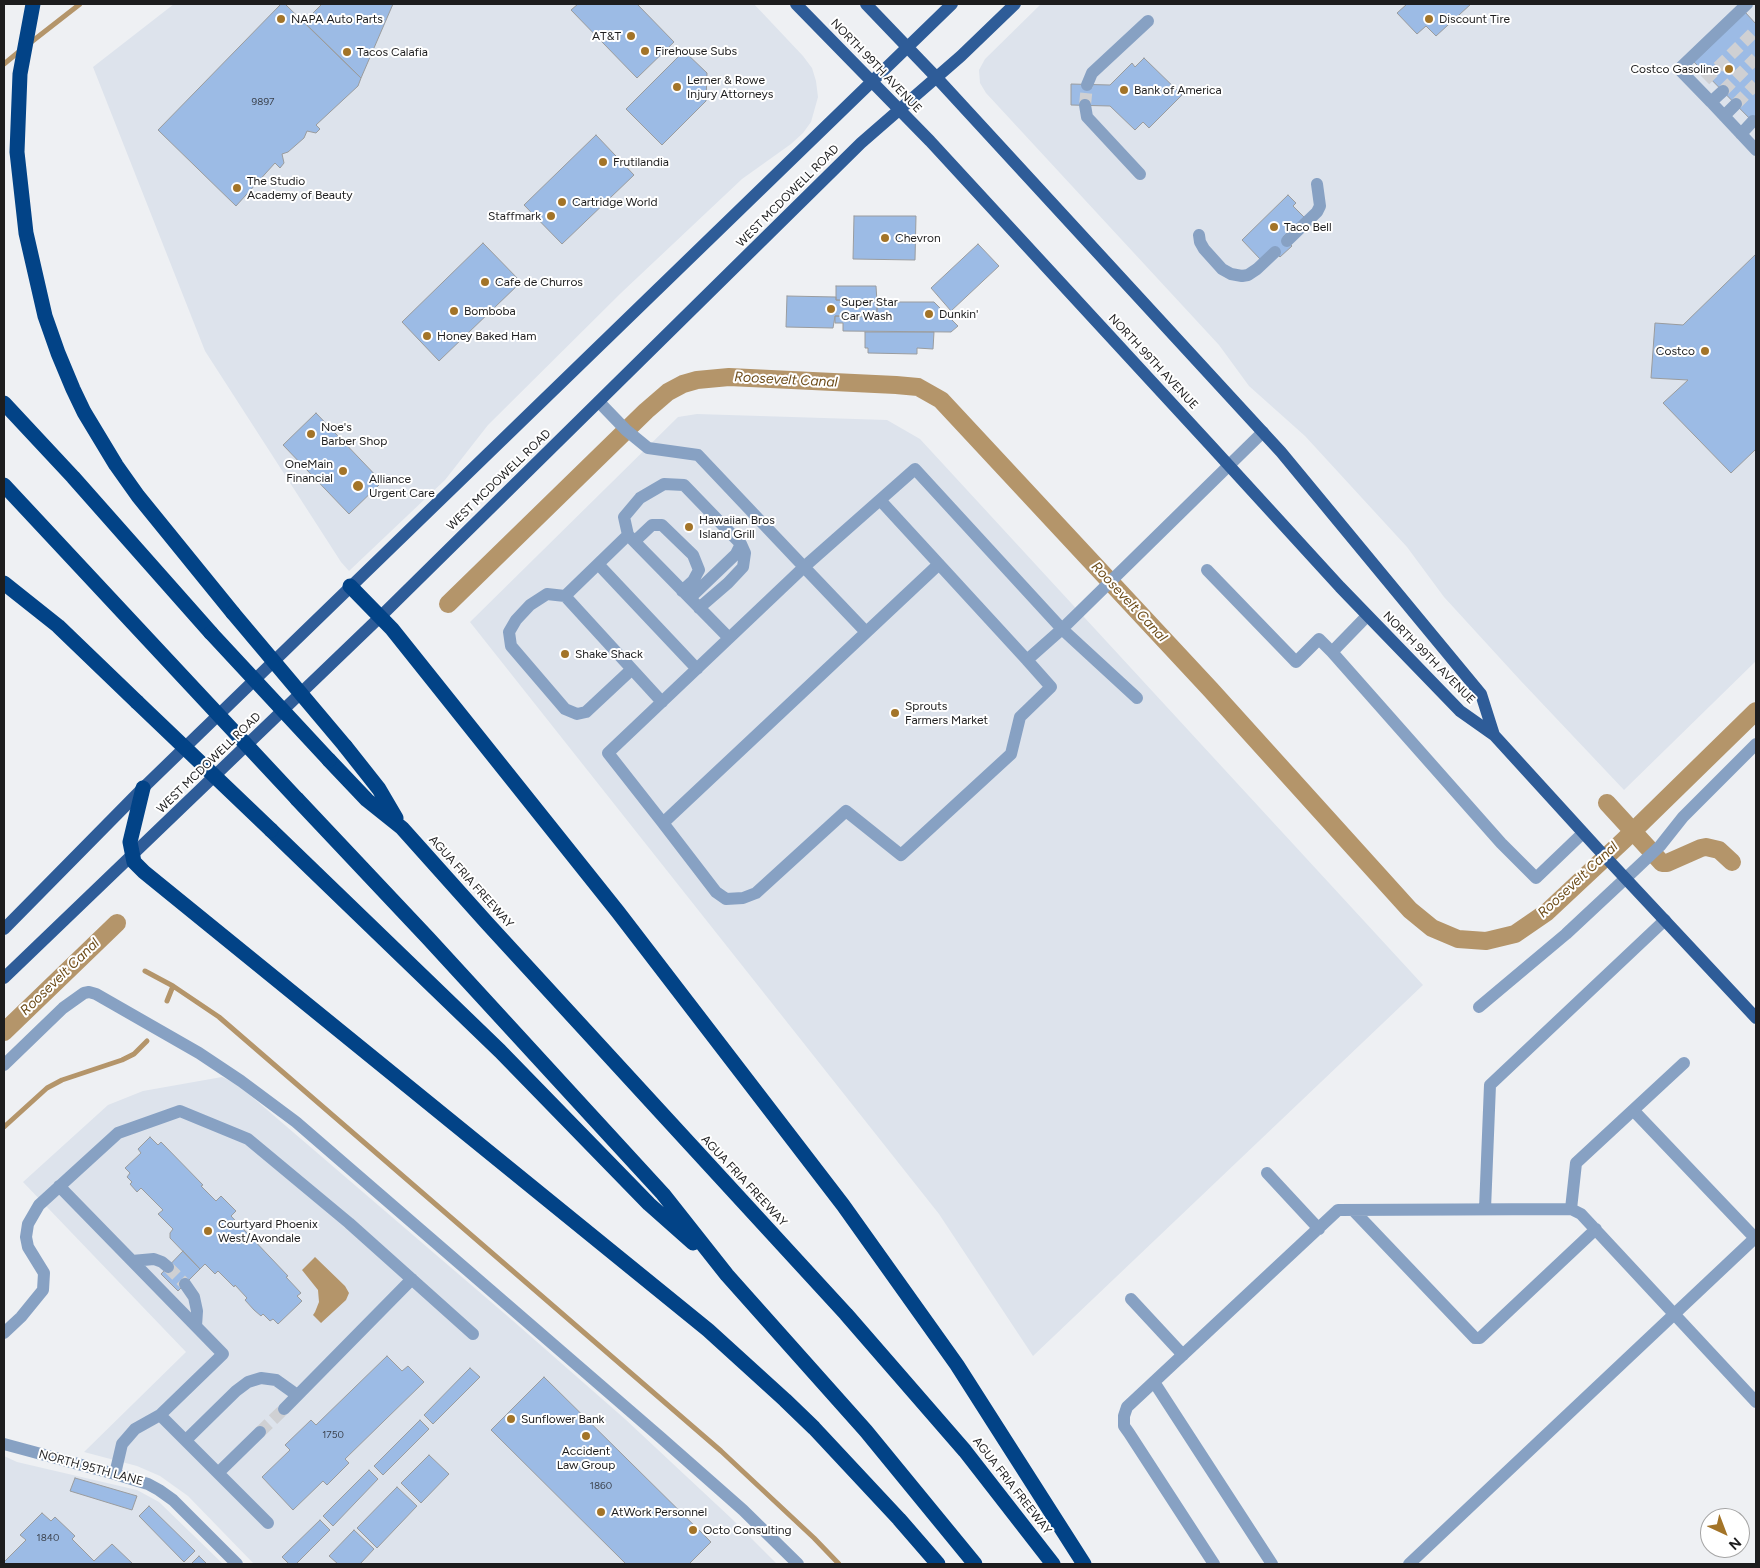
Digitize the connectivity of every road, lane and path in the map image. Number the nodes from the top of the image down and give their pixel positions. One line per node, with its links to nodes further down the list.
1 (33, 4): 58 (highway, bridge)
2 (796, 4): 10 (main road, NORTH 99TH AVENUE)
3 (866, 4): 8 (main road, NORTH 99TH AVENUE)
4 (952, 4): 8 (main road, WEST MCDOWELL ROAD)
5 (1015, 4): 9 (main road, WEST MCDOWELL ROAD)
6 (1747, 4): 13 (street)
7 (1148, 21): 11 (street)
8 (907, 48): 9 (main road, NORTH 99TH AVENUE); 10 (main road, WEST MCDOWELL ROAD)
9 (936, 78): 16 (main road, WEST MCDOWELL ROAD); 28 (main road, NORTH 99TH AVENUE)
10 (872, 82): 16 (main road, NORTH 99TH AVENUE); 39 (main road, WEST MCDOWELL ROAD)
11 (1087, 84)
12 (1723, 91): 13 (street)
13 (1711, 102): 17 (street)
14 (1736, 104): 17 (street)
15 (1085, 105): 21 (street)
16 (899, 109): 27 (main road, WEST MCDOWELL ROAD); 29 (main road, NORTH 99TH AVENUE)
17 (1724, 116): 19 (street)
18 (1753, 121): 19 (street)
19 (1741, 134): 20 (street)
20 (1754, 144)
21 (1140, 174)
22 (1317, 184): 24 (street)
23 (1199, 235): 25 (street)
24 (1287, 241)
25 (1275, 252)
26 (4, 402): 58 (highway, bridge)
27 (599, 402): 36 (street); 44 (main road, WEST MCDOWELL ROAD)
28 (1263, 432): 29 (street); 54 (main road, NORTH 99TH AVENUE)
29 (1229, 465): 43 (main road, NORTH 99TH AVENUE); 45 (street)
30 (4, 485): 80 (highway, bridge)
31 (880, 500): 35 (street); 36 (street); 45 (street)
32 (632, 538): 33 (street); 34 (street); 40 (street); 40 (street)
33 (741, 544): 40 (street); 42 (street)
34 (598, 564): 41 (street); 50 (street)
35 (939, 564): 46 (street); 49 (street)
36 (804, 567): 46 (street); 47 (street)
37 (1207, 570): 48 (street)
38 (4, 583): 80 (highway, bridge)
39 (350, 586): 44 (highway); 56 (main road, WEST MCDOWELL ROAD)
40 (686, 594): 42 (street)
41 (565, 596): 51 (street); 51 (street)
42 (699, 608): 47 (street)
43 (1367, 616): 48 (street); 54 (main road, NORTH 99TH AVENUE)
44 (380, 617): 60 (main road, WEST MCDOWELL ROAD); 105 (highway)
45 (1062, 629): 49 (street); 52 (street)
46 (866, 632): 57 (street)
47 (729, 638): 50 (street)
48 (1332, 652): 59 (street)
49 (1027, 660): 57 (street)
50 (697, 669): 53 (street)
51 (631, 670): 53 (street)
52 (1137, 698)
53 (662, 702): 57 (street)
54 (1494, 734): 59 (main road, NORTH 99TH AVENUE)
55 (1756, 744): 61 (street)
56 (142, 788): 60 (highway); 63 (main road, WEST MCDOWELL ROAD)
57 (663, 823)
58 (402, 828): 104 (highway, AGUA FRIA FREEWAY)
59 (1583, 833): 61 (main road, NORTH 99TH AVENUE)
60 (132, 856): 64 (main road, WEST MCDOWELL ROAD); 102 (highway)
61 (1626, 878): 62 (main road, NORTH 99TH AVENUE); 65 (street)
62 (1665, 920): 66 (main road, NORTH 99TH AVENUE); 72 (street)
63 (4, 929)
64 (4, 978)
65 (1479, 1007)
66 (1756, 1018)
67 (1684, 1063): 69 (street)
68 (4, 1065): 101 (street)
69 (1633, 1110): 73 (street); 77 (street)
70 (1267, 1173): 75 (street)
71 (59, 1186): 78 (street); 81 (street); 86 (street)
72 (1486, 1209): 73 (street); 74 (street)
73 (1571, 1209): 76 (street)
74 (1352, 1210): 75 (street); 76 (street)
75 (1319, 1229): 88 (street)
76 (1596, 1230): 84 (street)
77 (1756, 1238): 84 (street)
78 (132, 1261): 79 (street); 85 (street)
79 (168, 1267)
80 (727, 1274): 103 (highway)
81 (412, 1280): 87 (street); 90 (street)
82 (185, 1284): 85 (street)
83 (1131, 1299): 88 (street)
84 (1674, 1314): 91 (street); 108 (street)
85 (196, 1326): 93 (street)
86 (4, 1333)
87 (473, 1334)
88 (1183, 1355): 89 (street)
89 (1154, 1382): 106 (street); 107 (street)
90 (297, 1395): 92 (street); 95 (street)
91 (1754, 1395)
92 (284, 1409)
93 (160, 1415): 95 (street); 98 (street)
94 (260, 1432): 97 (street)
95 (186, 1440): 97 (street)
96 (4, 1444): 98 (street, NORTH 95TH LANE)
97 (218, 1473): 99 (street)
98 (115, 1474): 100 (street, NORTH 95TH LANE)
99 (268, 1523)
100 (237, 1564)
101 (798, 1564)
102 (938, 1564)
103 (975, 1564)
104 (1053, 1564)
105 (1084, 1564)
106 (1214, 1564)
107 (1272, 1564)
108 (1409, 1564)

